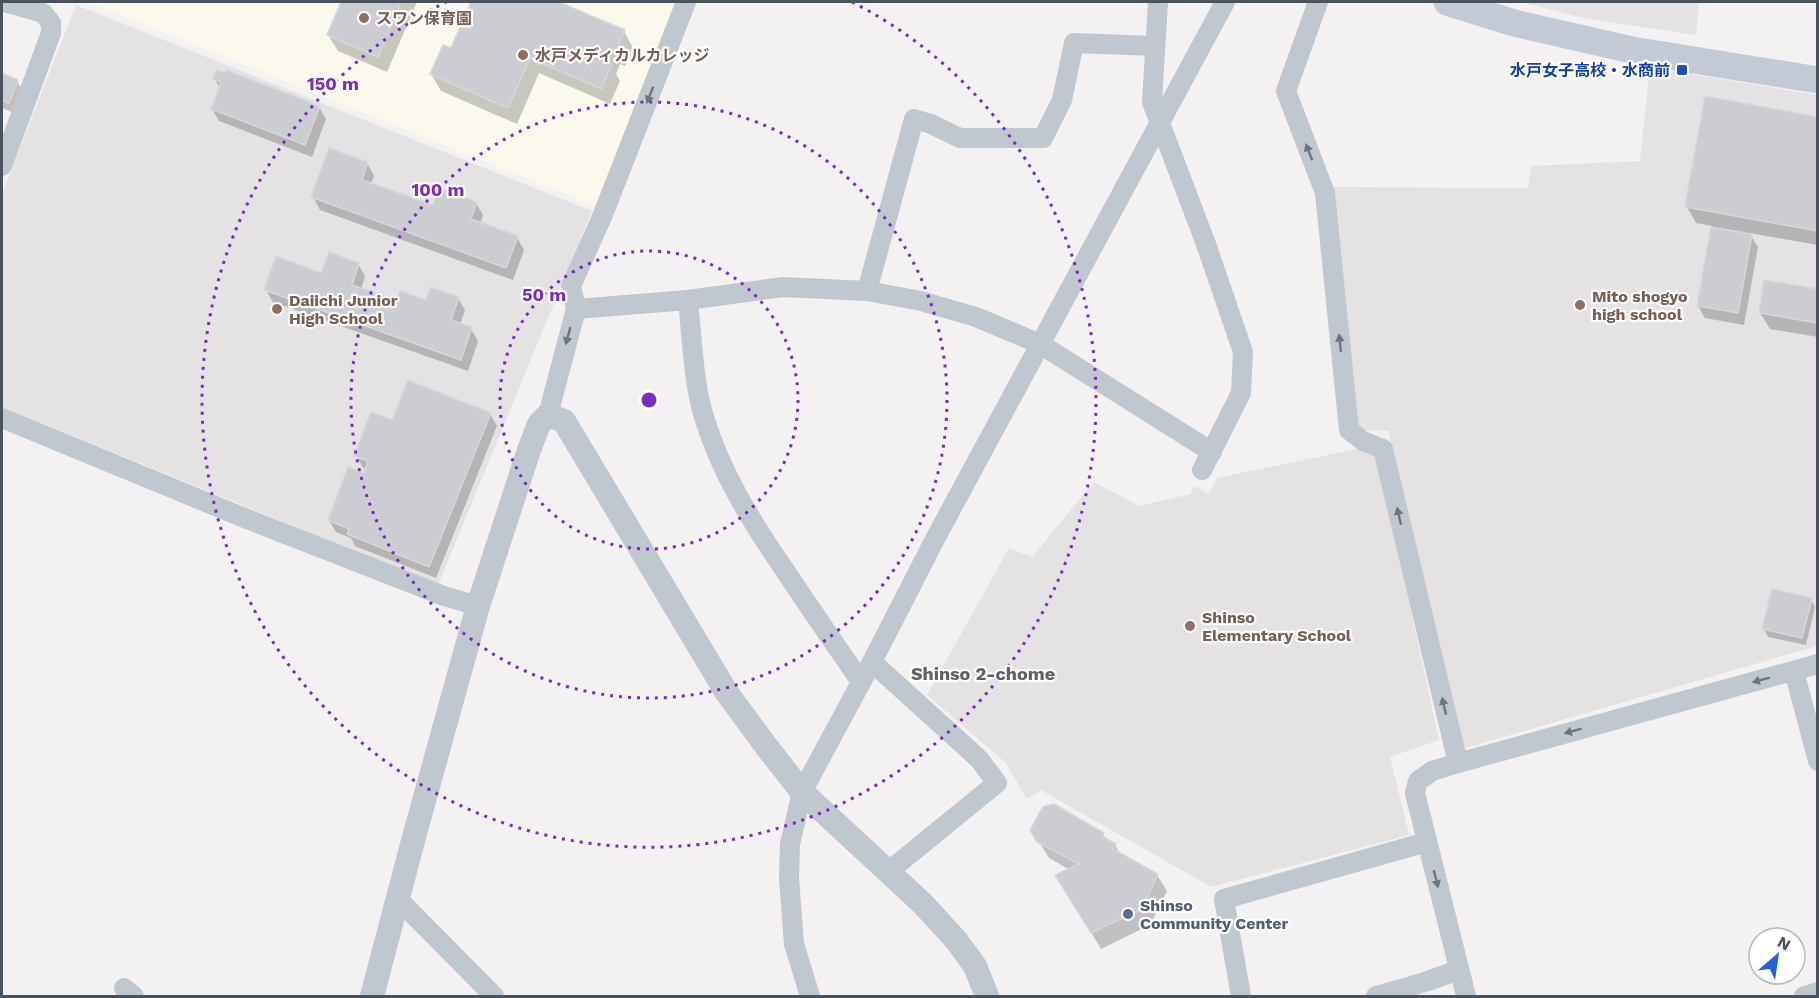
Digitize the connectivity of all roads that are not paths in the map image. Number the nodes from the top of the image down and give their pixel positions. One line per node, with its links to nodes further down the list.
1 (4, 2): 10 (street)
2 (686, 2): 13 (street, one-way to 13)
3 (1158, 2): 7 (street)
4 (1226, 2): 9 (street)
5 (1318, 2): 25 (street, one-way to 5)
6 (1446, 2): 8 (main road)
7 (1154, 46): 9 (street); 11 (street)
8 (1818, 80)
9 (1161, 121): 14 (street); 17 (street)
10 (2, 165)
11 (867, 291): 12 (street); 14 (street)
12 (688, 300): 13 (street); 23 (street)
13 (576, 309): 15 (street, one-way to 15)
14 (1040, 344): 17 (street); 20 (street)
15 (548, 416): 19 (street); 26 (street)
16 (2, 418): 19 (street)
17 (1212, 452): 18 (street)
18 (1202, 470)
19 (478, 606): 29 (street)
20 (872, 662): 23 (street); 28 (street)
21 (1818, 664): 22 (street)
22 (1794, 671): 24 (street); 25 (street, one-way to 25)
23 (861, 682): 26 (street)
24 (1818, 761)
25 (1458, 763): 27 (street)
26 (802, 792): 28 (street); 34 (street)
27 (1427, 842): 30 (street, one-way to 30); 36 (street)
28 (889, 871): 35 (street)
29 (398, 899): 32 (street); 33 (street)
30 (1458, 970): 37 (street); 38 (street)
31 (1818, 992): 39 (street)
32 (372, 996)
33 (494, 996)
34 (810, 996)
35 (987, 996)
36 (1241, 996)
37 (1376, 996)
38 (1466, 996)
39 (1804, 996)

